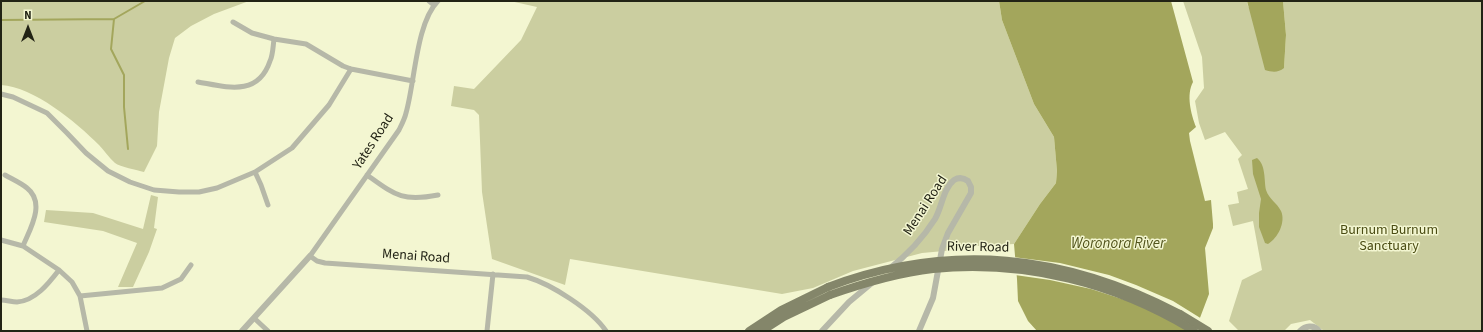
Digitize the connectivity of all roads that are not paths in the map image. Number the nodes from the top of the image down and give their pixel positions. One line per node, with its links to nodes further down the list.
1 (429, 1): 2 (street, Yates Road)
2 (436, 3): 6 (street, Yates Road)
3 (233, 22): 4 (street)
4 (274, 39): 5 (street); 7 (street)
5 (351, 69): 6 (street); 9 (street)
6 (413, 81): 11 (street, Yates Road)
7 (198, 82)
8 (1, 94): 9 (street)
9 (255, 172): 13 (street)
10 (5, 175): 15 (street)
11 (367, 175): 12 (street); 16 (street, Yates Road)
12 (438, 195)
13 (268, 205)
14 (1, 240): 15 (street)
15 (23, 246): 18 (street)
16 (310, 256): 19 (street, Menai Road); 23 (street)
17 (191, 265): 21 (street)
18 (59, 270): 21 (street); 22 (street)
19 (493, 274): 28 (street); 29 (street, Menai Road)
20 (829, 291): 24 (main road, River Road); 30 (main road, River Road); 34 (main road, River Road, bridge); 35 (main road, River Road, bridge)
21 (80, 296): 25 (street)
22 (1, 300)
23 (254, 318): 26 (street); 27 (street)
24 (769, 328): 31 (main road, River Road)
25 (87, 331)
26 (242, 331)
27 (268, 331)
28 (487, 331)
29 (606, 331)
30 (748, 331)
31 (762, 331)
32 (822, 331): 33 (street, Menai Road)
33 (919, 331)
34 (1194, 331)
35 (1208, 331)
36 (1300, 331): 37 (street)
37 (1319, 331)

